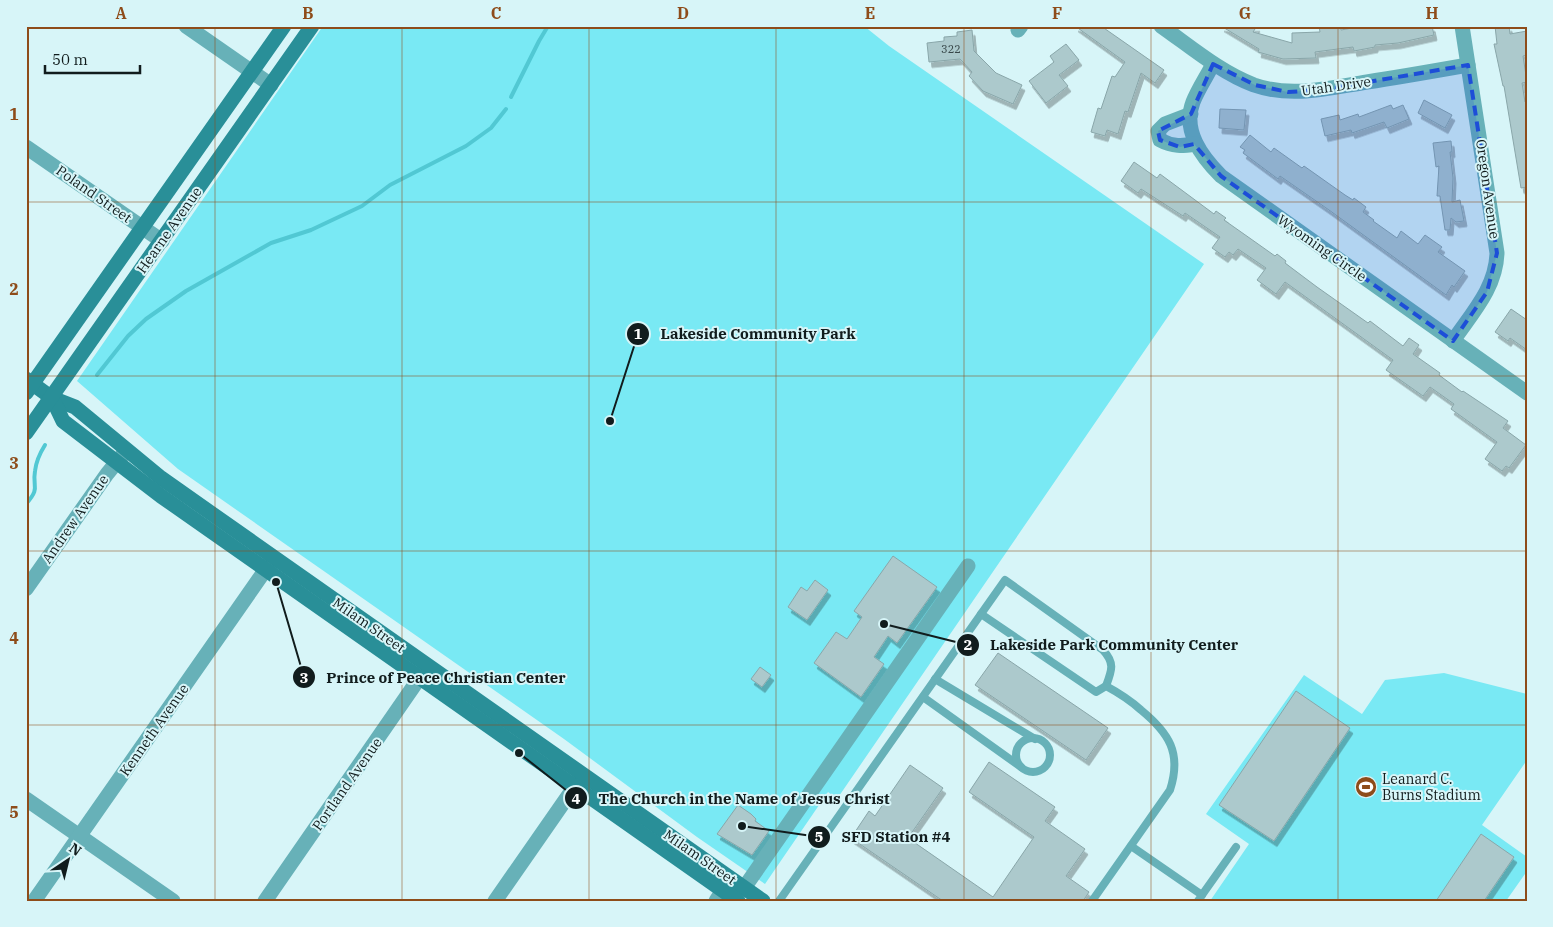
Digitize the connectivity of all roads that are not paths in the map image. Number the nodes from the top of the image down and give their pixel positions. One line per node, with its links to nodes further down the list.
1 (284, 26): 8 (street, Hearne Avenue)
2 (312, 26): 9 (street, Hearne Avenue)
3 (1161, 26): 6 (street, Utah Drive)
4 (1462, 26): 7 (street, Oregon Avenue)
5 (191, 28): 8 (street)
6 (1213, 64): 7 (street, Utah Drive); 10 (street, Wyoming Circle)
7 (1468, 65): 15 (street, Oregon Avenue)
8 (252, 72): 9 (street); 13 (street, Hearne Avenue)
9 (270, 85): 14 (street, Hearne Avenue)
10 (1191, 114): 11 (street, Wyoming Circle); 11 (street)
11 (1196, 144): 15 (street, Wyoming Circle)
12 (26, 147): 13 (street, Poland Street)
13 (142, 228): 14 (street, Poland Street); 16 (street, Hearne Avenue)
14 (162, 241): 18 (street, Hearne Avenue)
15 (1453, 341): 17 (street, Wyoming Circle)
16 (28, 385): 18 (street, Milam Street)
17 (1527, 393)
18 (52, 398): 19 (street, Hearne Avenue); 20 (street, Milam Street); 21 (street, Milam Street)
19 (26, 434)
20 (126, 450): 21 (street, Andrew Avenue); 22 (street, Milam Street)
21 (116, 462): 22 (street, Milam Street); 24 (street, Andrew Avenue)
22 (270, 564): 26 (street, Milam Street); 34 (street, Kenneth Avenue)
23 (968, 566): 38 (street)
24 (26, 589)
25 (981, 614): 27 (lane); 28 (lane); 28 (lane)
26 (424, 672): 32 (street, Milam Street); 42 (street, Portland Avenue)
27 (935, 680): 29 (lane); 30 (lane)
28 (1106, 686): 35 (lane)
29 (923, 696): 31 (lane); 45 (lane)
30 (1035, 739): 31 (lane); 31 (lane)
31 (1021, 767)
32 (579, 781): 37 (street, Milam Street); 43 (street)
33 (26, 799): 34 (street)
34 (79, 836): 40 (street, Kenneth Avenue); 41 (street)
35 (1131, 846): 39 (lane); 46 (lane)
36 (1236, 847): 39 (lane)
37 (724, 890): 38 (street, Milam Street)
38 (741, 894): 44 (street, Milam Street)
39 (1200, 898)
40 (34, 901)
41 (173, 901)
42 (265, 901)
43 (495, 901)
44 (763, 901)
45 (779, 901)
46 (1092, 901)

